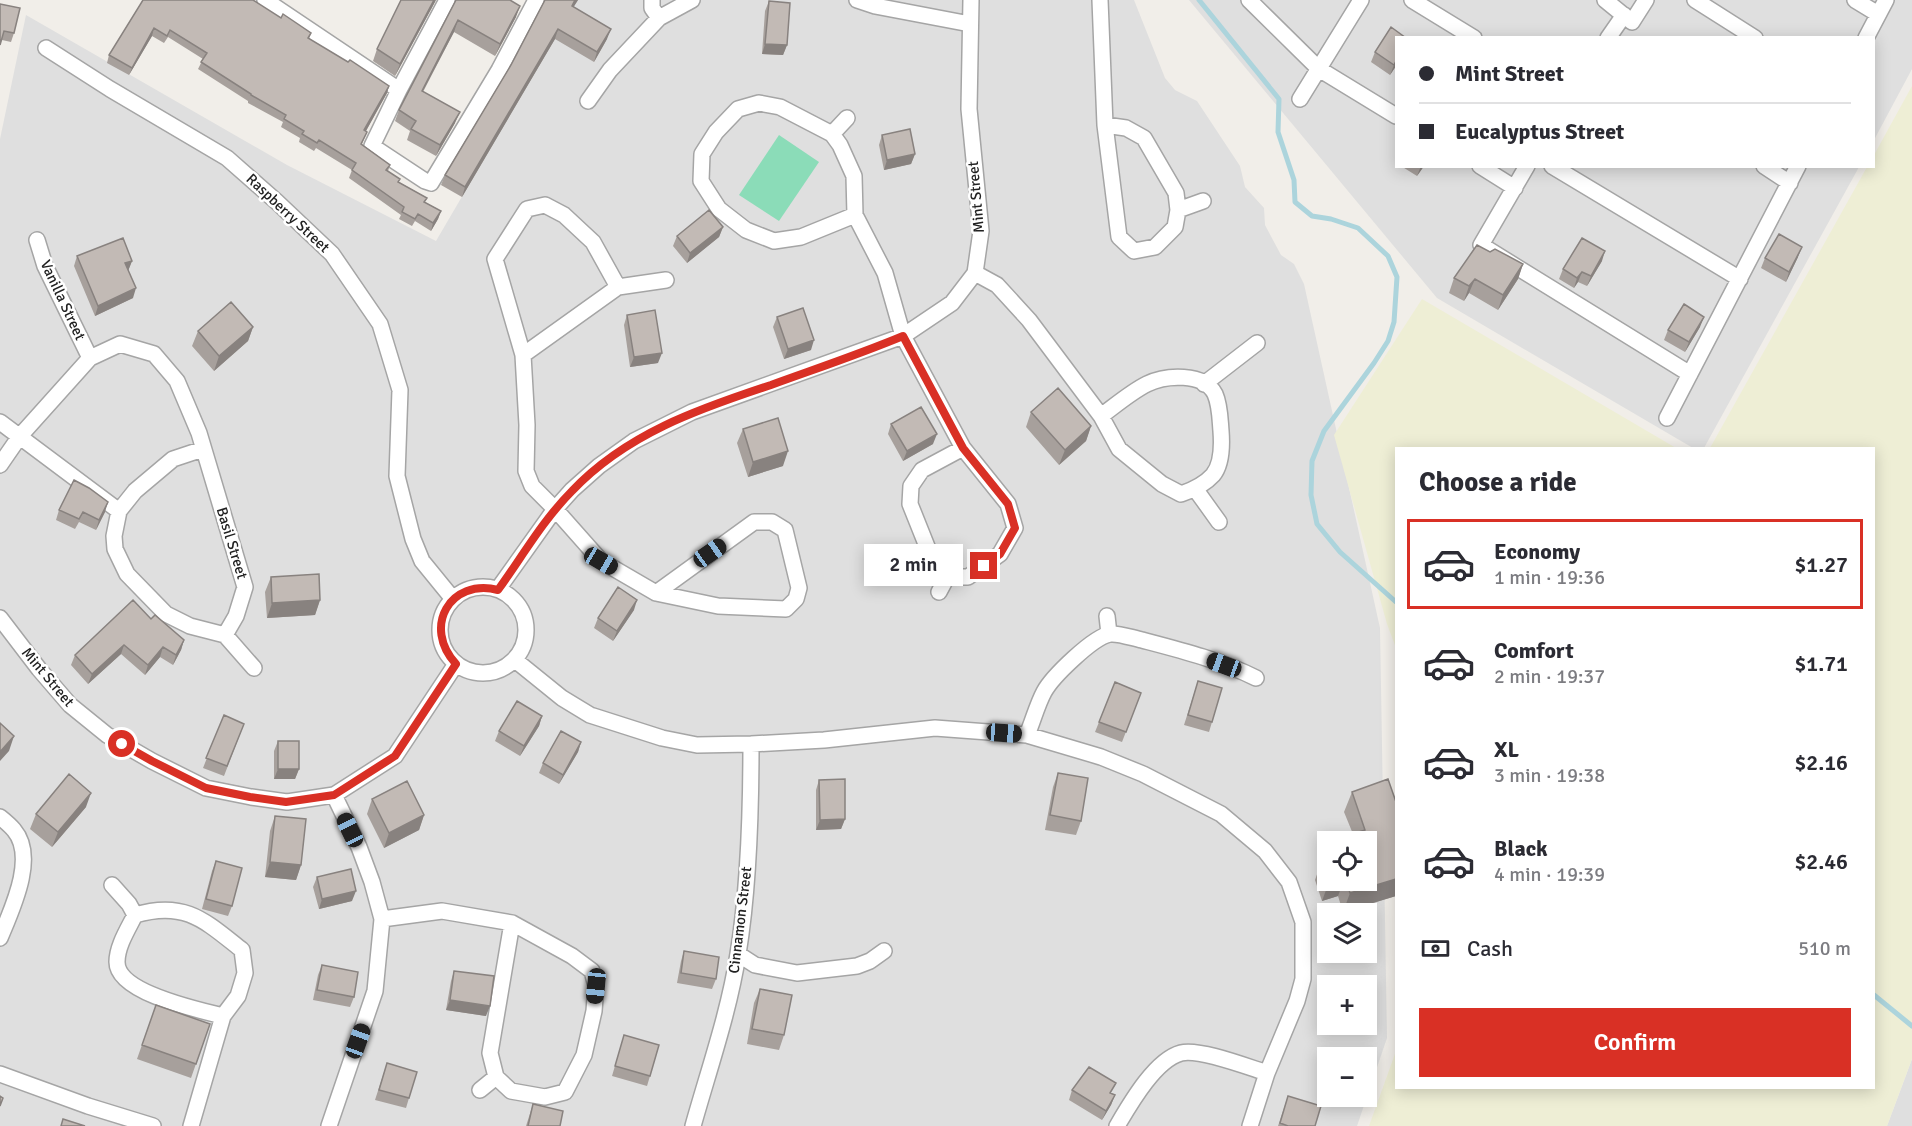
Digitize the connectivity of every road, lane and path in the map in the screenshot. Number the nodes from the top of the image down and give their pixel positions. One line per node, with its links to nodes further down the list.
1 (265, 0): 27 (street)
2 (447, 0): 27 (street)
3 (536, 0): 27 (street)
4 (652, 0): 19 (street)
5 (692, 0): 19 (street)
6 (857, 0): 20 (street)
7 (971, 0): 20 (street, Mint Street)
8 (1100, 0): 32 (street)
9 (1249, 0): 26 (street)
10 (1361, 0): 26 (street)
11 (1412, 0): 21 (street)
12 (1605, 0): 18 (street)
13 (1646, 0): 18 (street)
14 (1695, 0): 23 (street)
15 (1855, 0): 17 (street)
16 (1886, 0): 17 (street)
17 (1878, 14): 24 (street)
18 (1624, 15): 22 (street)
19 (659, 18): 29 (street)
20 (970, 24): 45 (street, Mint Street)
21 (1470, 36)
22 (1609, 36)
23 (1752, 36)
24 (1867, 36)
25 (46, 48): 70 (street, Raspberry Street)
26 (1319, 69): 28 (street); 30 (street)
27 (399, 90)
28 (1300, 99)
29 (588, 101)
30 (1395, 115)
31 (847, 118): 33 (street)
32 (1105, 125): 42 (street); 42 (street)
33 (832, 134): 43 (street); 43 (street)
34 (1483, 168): 40 (street)
35 (1526, 168): 40 (street)
36 (1555, 168): 46 (street)
37 (1767, 168): 39 (street)
38 (1797, 168): 39 (street)
39 (1790, 183): 46 (street)
40 (1515, 188): 53 (street)
41 (1203, 201): 42 (street)
42 (1178, 210)
43 (855, 215): 49 (street)
44 (37, 240): 52 (street, Vanilla Street)
45 (975, 273): 49 (street, Mint Street); 55 (street)
46 (1740, 279): 53 (street)
47 (666, 280): 48 (street)
48 (618, 287): 51 (street); 51 (street)
49 (903, 336): 59 (street); 63 (street, Mint Street)
50 (1257, 343): 54 (street)
51 (523, 355): 63 (street)
52 (90, 358): 58 (street); 60 (street, Basil Street)
53 (1690, 374): 56 (street)
54 (1204, 384): 55 (street); 62 (street)
55 (1101, 416): 62 (street)
56 (1667, 418)
57 (0, 422): 58 (street)
58 (20, 436): 61 (street); 64 (street)
59 (963, 448): 66 (street); 66 (street)
60 (203, 449): 64 (street); 74 (street, Basil Street)
61 (0, 465)
62 (1196, 490): 65 (street)
63 (555, 509): 67 (street, Mint Street); 69 (street)
64 (119, 511): 74 (street)
65 (1219, 522)
66 (947, 577): 68 (street)
67 (498, 590): 70 (street); 75 (street)
68 (939, 592)
69 (656, 593): 69 (street)
70 (453, 599): 76 (street)
71 (1107, 616): 73 (street)
72 (0, 618): 81 (street, Mint Street)
73 (1109, 634): 78 (street); 79 (street)
74 (225, 635): 77 (street)
75 (514, 660): 76 (street); 80 (street)
76 (456, 664): 81 (street, Mint Street)
77 (254, 668)
78 (1256, 678)
79 (1027, 735): 80 (street); 91 (street)
80 (751, 744): 89 (street, Cinnamon Street)
81 (334, 795): 85 (street)
82 (0, 817): 87 (street)
83 (112, 885): 84 (street)
84 (135, 915): 90 (street); 90 (street)
85 (382, 919): 86 (street); 97 (street)
86 (512, 922): 93 (street); 93 (street)
87 (0, 938)
88 (884, 951): 89 (street)
89 (738, 954): 98 (street, Cinnamon Street)
90 (223, 1016): 96 (street)
91 (1267, 1073): 99 (street); 100 (street)
92 (0, 1074): 95 (street)
93 (496, 1077): 94 (street)
94 (480, 1090)
95 (153, 1126)
96 (191, 1126)
97 (329, 1126)
98 (693, 1126)
99 (1117, 1126)
100 (1250, 1126)

